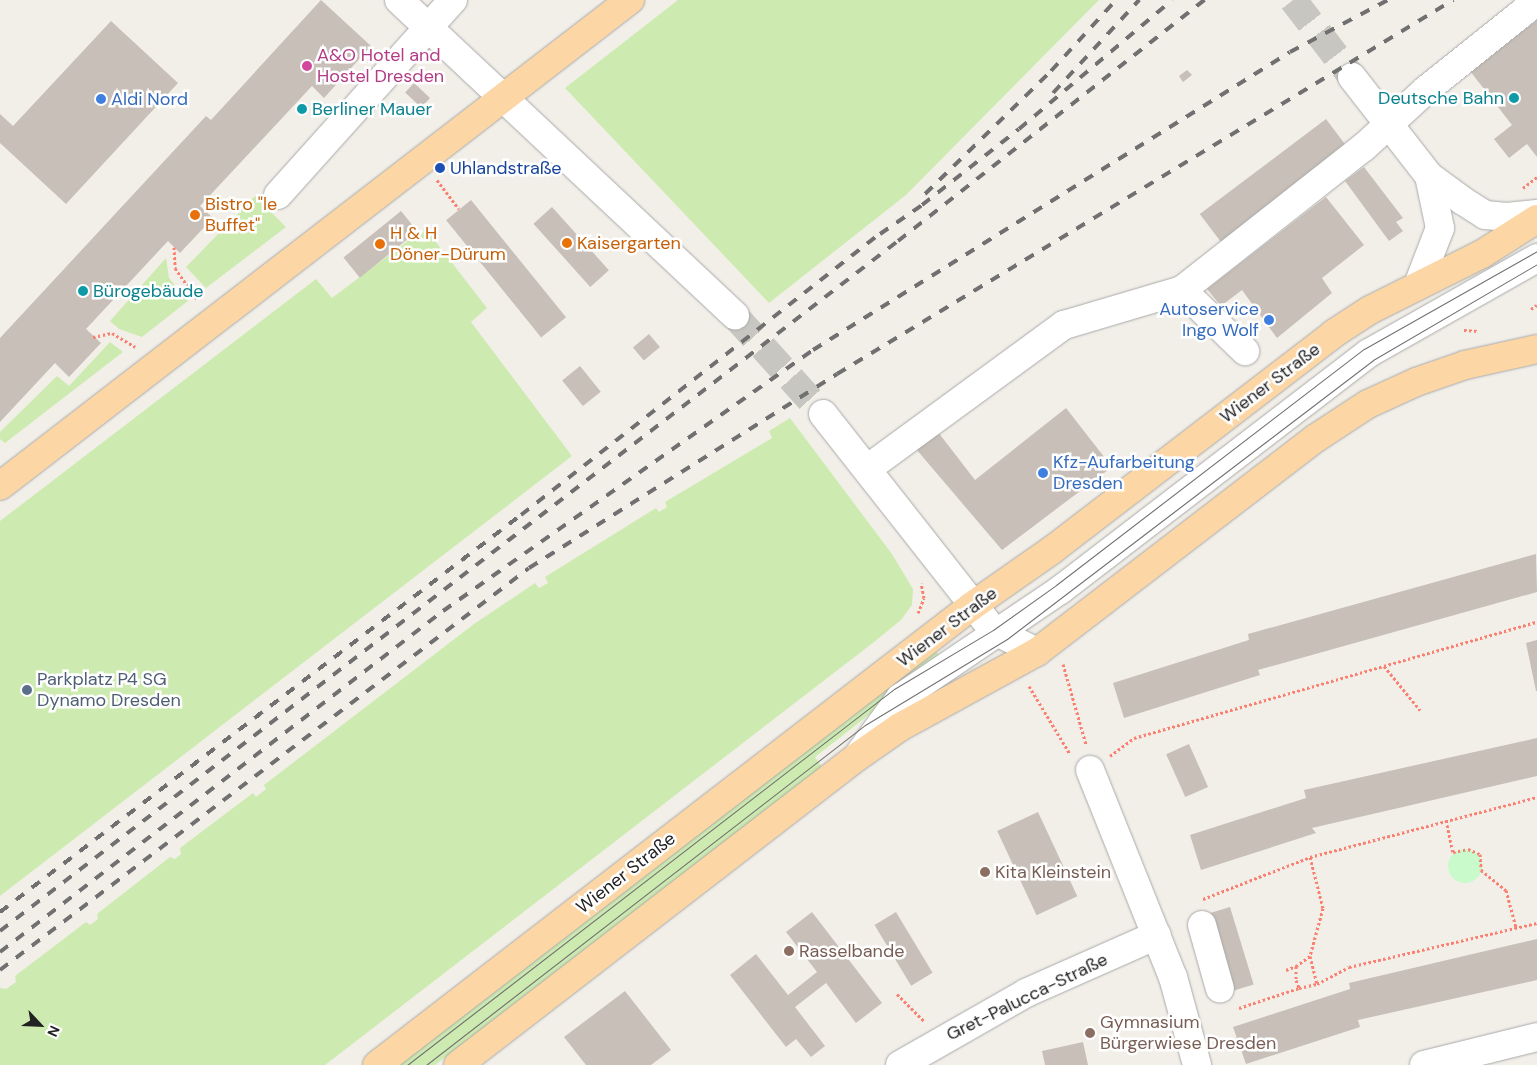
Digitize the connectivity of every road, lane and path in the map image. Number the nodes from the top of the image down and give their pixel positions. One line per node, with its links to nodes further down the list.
1 (399, 0): 5 (street)
2 (453, 0): 5 (street)
3 (630, 0): 7 (main road)
4 (1537, 1): 8 (street)
5 (428, 26): 7 (street); 11 (street)
6 (1352, 77): 8 (street)
7 (503, 98): 9 (main road); 22 (street)
8 (1389, 124): 10 (street); 18 (street)
9 (422, 160): 12 (path); 29 (main road)
10 (1430, 176): 13 (street); 17 (street)
11 (278, 195)
12 (459, 209)
13 (1537, 214)
14 (1537, 219): 17 (main road, Wiener Straße)
15 (174, 247): 19 (path)
16 (1537, 258): 32 (street)
17 (1418, 284): 30 (main road, Wiener Straße)
18 (1182, 290): 26 (street); 28 (street)
19 (198, 299)
20 (1537, 305): 21 (path)
21 (1531, 309)
22 (735, 316)
23 (94, 337): 24 (path)
24 (135, 347)
25 (1537, 349): 33 (main road)
26 (1245, 351)
27 (823, 414): 28 (street)
28 (867, 468): 30 (street)
29 (0, 486)
30 (972, 606): 32 (street); 57 (main road, Wiener Straße)
31 (1537, 622): 35 (path)
32 (1000, 634): 33 (street); 38 (street)
33 (1037, 652): 38 (main road)
34 (1062, 663): 39 (path)
35 (1384, 666): 37 (path); 39 (path)
36 (1028, 684): 39 (path)
37 (1420, 710)
38 (857, 757): 58 (main road)
39 (1090, 770): 46 (street)
40 (1537, 797): 41 (path)
41 (1446, 820): 42 (path); 45 (path)
42 (1310, 857): 43 (path); 47 (path)
43 (1199, 913): 51 (street)
44 (1537, 923): 45 (path)
45 (1516, 928): 52 (path)
46 (1157, 936): 50 (street); 56 (street, Gret-Palucca-Straße)
47 (1310, 956): 48 (path); 52 (path)
48 (1296, 966): 49 (path); 53 (path)
49 (1286, 970)
50 (1173, 978): 51 (street); 60 (street)
51 (1217, 978): 53 (path)
52 (1317, 984): 53 (path)
53 (1299, 988)
54 (897, 994): 56 (path)
55 (1537, 1036): 61 (street)
56 (940, 1039): 59 (street, Gret-Palucca-Straße)
57 (377, 1065)
58 (458, 1065)
59 (900, 1065)
60 (1197, 1065)
61 (1424, 1065)

